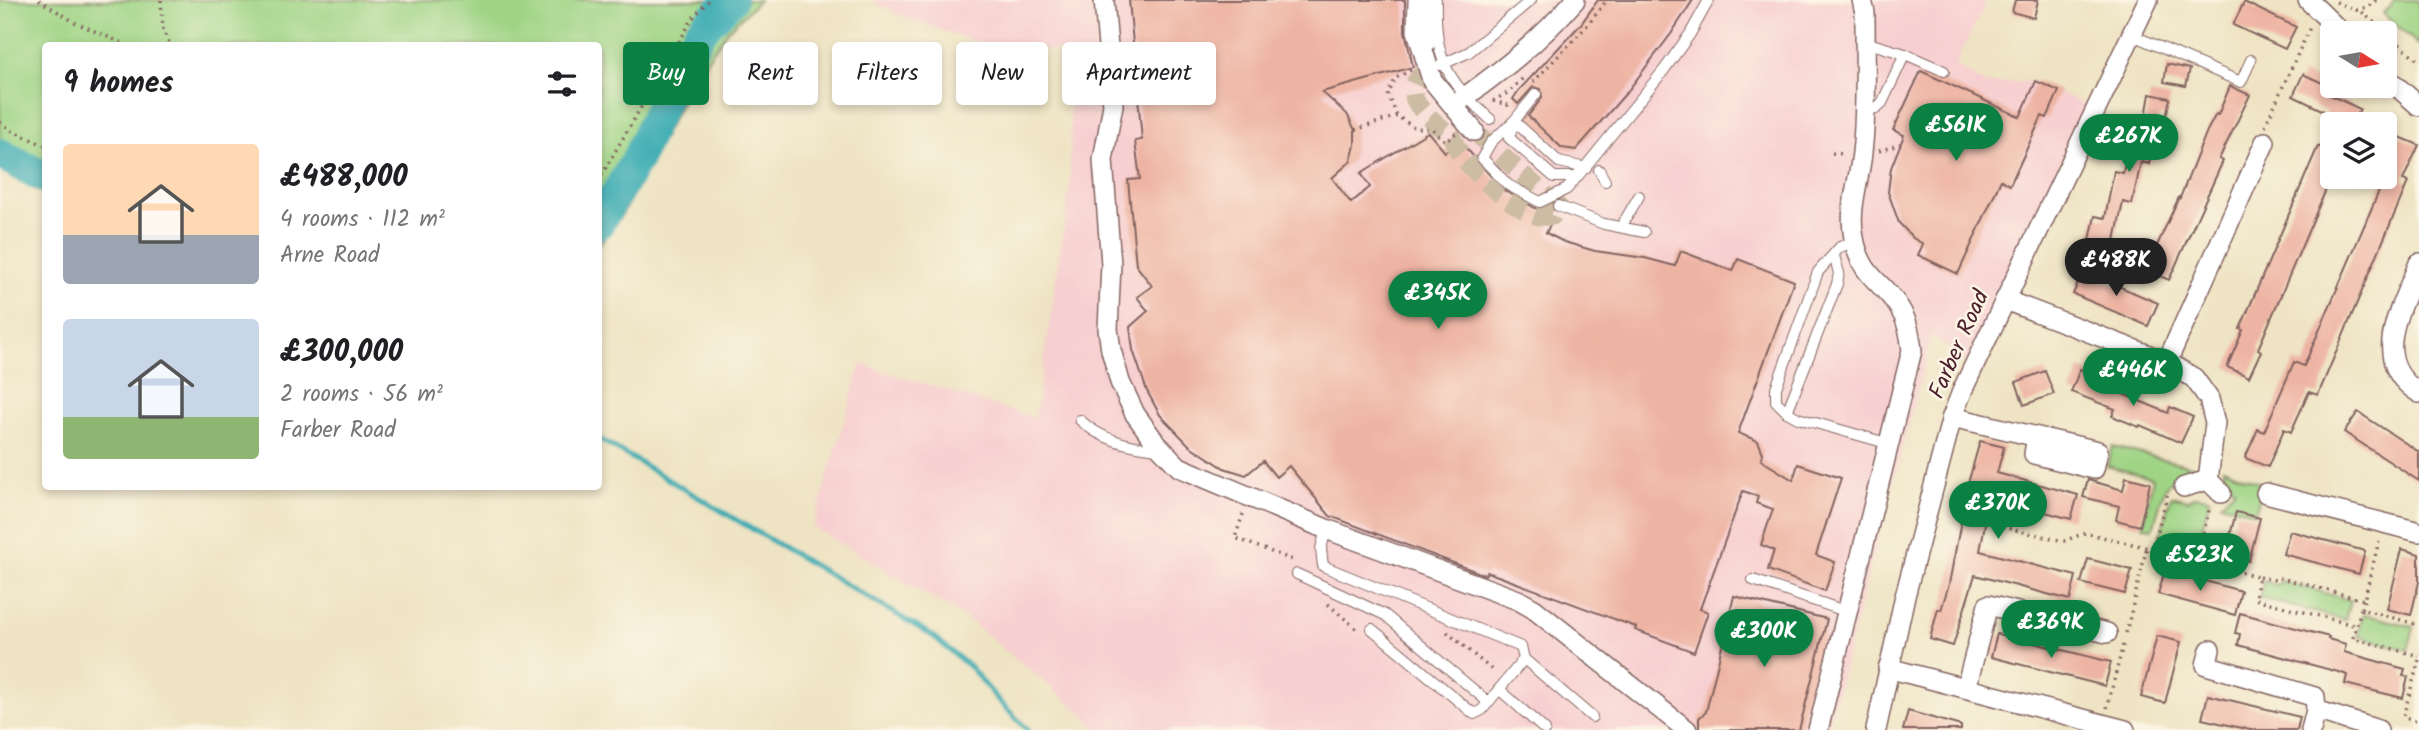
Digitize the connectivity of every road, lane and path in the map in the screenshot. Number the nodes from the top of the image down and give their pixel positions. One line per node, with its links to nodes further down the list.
1 (39, 0): 19 (path)
2 (161, 0): 20 (path)
3 (709, 0): 43 (path)
4 (1104, 0): 61 (street)
5 (1418, 0): 25 (street)
6 (1428, 0): 25 (lane)
7 (1436, 0): 25 (lane)
8 (1531, 0): 25 (lane)
9 (1575, 0): 30 (street)
10 (1606, 0): 27 (path)
11 (1709, 0): 41 (lane)
12 (1862, 0): 21 (street)
13 (2148, 0): 18 (street, Farber Road)
14 (2376, 0): 16 (path)
15 (2313, 4): 16 (path); 17 (street); 39 (path)
16 (2356, 10): 24 (path)
17 (2330, 21)
18 (2132, 35): 23 (lane); 53 (street, Farber Road)
19 (120, 42)
20 (169, 42)
21 (1865, 42): 22 (lane); 34 (street)
22 (1905, 54): 26 (lane); 34 (lane)
23 (2251, 60)
24 (2419, 61)
25 (1430, 65): 30 (street); 38 (path)
26 (1944, 71)
27 (1531, 83)
28 (2398, 87): 33 (street)
29 (1536, 94): 35 (lane)
30 (1460, 101): 37 (street)
31 (1493, 101): 32 (path)
32 (1508, 105)
33 (2419, 106)
34 (1865, 110): 50 (street)
35 (1514, 121): 41 (lane); 44 (lane); 44 (lane)
36 (0, 122): 40 (path)
37 (1482, 125)
38 (1355, 130)
39 (2264, 142): 54 (street)
40 (42, 144)
41 (1586, 168): 44 (lane)
42 (1598, 170): 45 (lane)
43 (602, 174)
44 (1577, 177)
45 (1605, 181)
46 (1639, 196): 48 (lane)
47 (1558, 206): 48 (lane)
48 (1621, 228): 49 (lane)
49 (1644, 232)
50 (1854, 242): 51 (lane); 60 (street)
51 (1833, 256): 56 (lane); 56 (lane)
52 (2419, 263): 55 (street)
53 (2005, 300): 54 (street); 57 (street, Farber Road)
54 (2167, 362): 63 (street)
55 (2419, 393)
56 (1787, 412): 60 (lane)
57 (1952, 417): 59 (street); 86 (street, Farber Road)
58 (1080, 421): 61 (lane)
59 (2037, 437)
60 (1890, 444): 78 (street)
61 (1161, 449): 66 (street)
62 (2184, 487): 63 (street); 70 (path)
63 (2215, 487): 72 (path)
64 (2266, 493): 67 (street)
65 (2002, 527): 70 (path)
66 (1326, 529): 85 (lane); 94 (street)
67 (2419, 532)
68 (2379, 541): 76 (path)
69 (1253, 545): 71 (path)
70 (2153, 549): 72 (path)
71 (1251, 553)
72 (2197, 560): 74 (path)
73 (1297, 574): 89 (lane)
74 (2259, 577): 76 (path); 80 (path)
75 (1753, 580): 78 (lane)
76 (2364, 600): 77 (path)
77 (2361, 609): 79 (path); 80 (path)
78 (1848, 612): 95 (street)
79 (2419, 625)
80 (2357, 626): 84 (path)
81 (1372, 629): 89 (lane)
82 (2106, 633): 87 (street)
83 (2210, 650): 90 (street)
84 (2419, 658): 92 (path)
85 (1524, 659): 88 (lane); 91 (lane)
86 (1888, 668): 87 (street); 96 (street, Farber Road)
87 (1966, 688): 97 (street)
88 (1499, 689): 89 (lane); 93 (lane)
89 (1485, 706)
90 (2316, 710): 98 (street); 99 (street)
91 (1592, 717)
92 (2419, 721)
93 (1545, 730)
94 (1687, 730)
95 (1818, 730)
96 (1876, 730)
97 (2125, 730)
98 (2311, 730)
99 (2378, 730)

